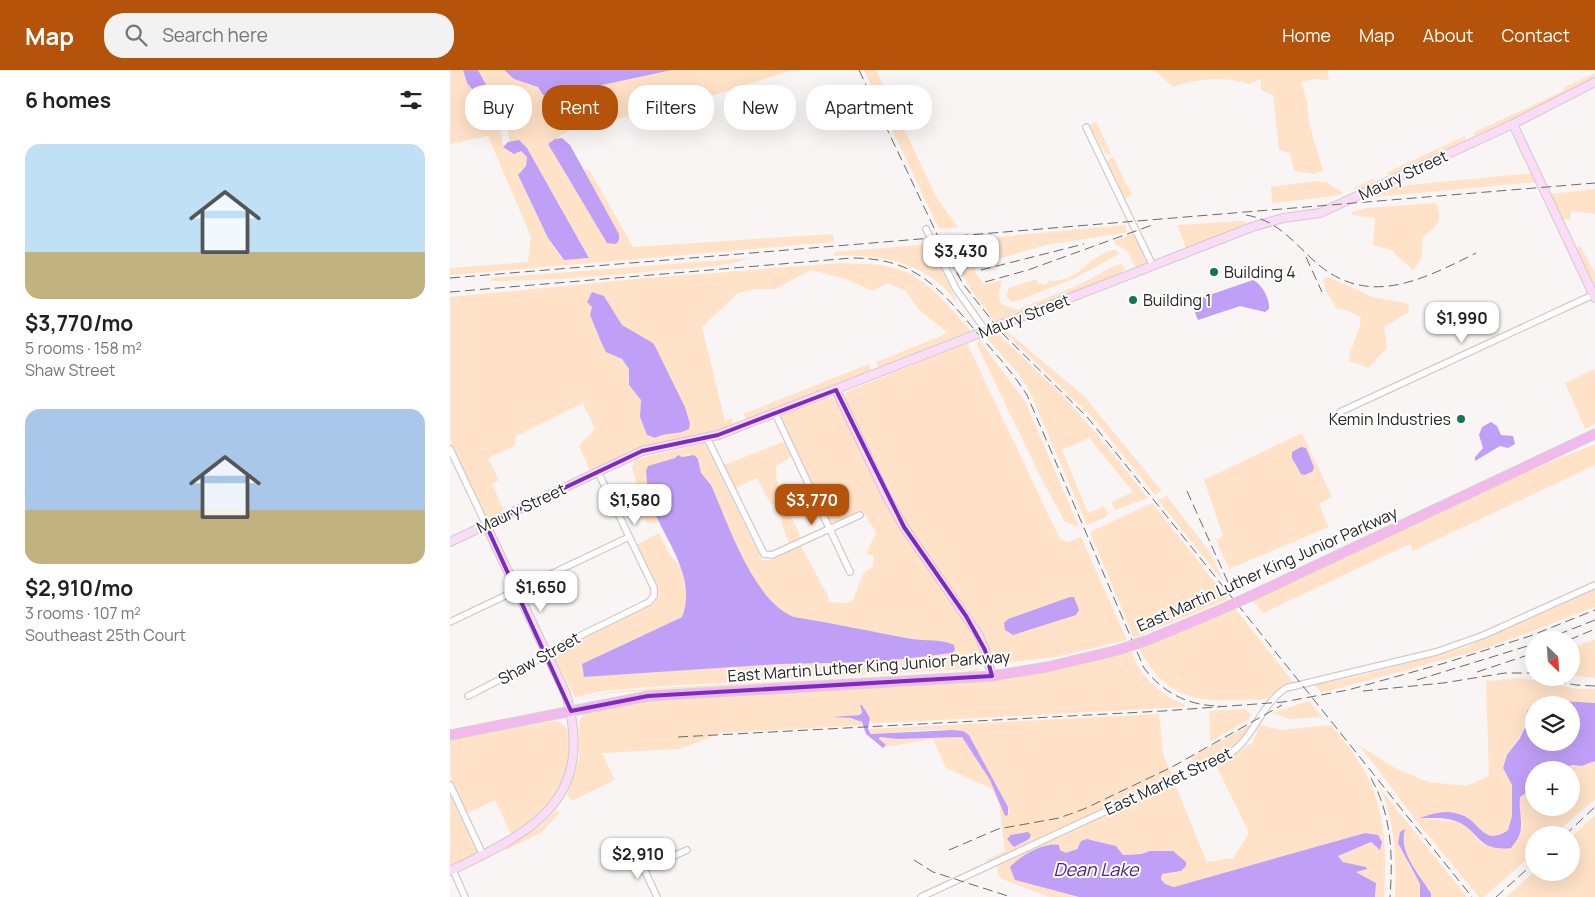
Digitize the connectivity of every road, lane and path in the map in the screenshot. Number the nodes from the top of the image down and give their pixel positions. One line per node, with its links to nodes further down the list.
1 (1595, 82): 2 (main road, Maury Street)
2 (1513, 124): 5 (main road, Maury Street); 6 (main road)
3 (1086, 126): 5 (street)
4 (926, 229): 7 (street)
5 (1153, 266): 7 (main road, Maury Street)
6 (1595, 296): 9 (street)
7 (986, 331): 8 (main road, Maury Street)
8 (836, 390): 10 (main road, Maury Street); 26 (main road)
9 (1340, 412)
10 (775, 413): 12 (main road, Maury Street); 18 (street)
11 (1595, 434): 26 (main road, East Martin Luther King Junior Parkway, bridge)
12 (707, 438): 15 (main road, Maury Street); 18 (street)
13 (450, 449): 14 (street)
14 (452, 460): 17 (street)
15 (598, 472): 17 (main road, Maury Street); 19 (street)
16 (860, 514): 18 (street)
17 (486, 525): 20 (main road, Maury Street); 23 (main road)
18 (829, 529): 21 (street)
19 (629, 537): 23 (street); 25 (street, Shaw Street)
20 (450, 542)
21 (850, 572)
22 (1595, 584): 38 (street, East Market Street)
23 (517, 590): 24 (street); 25 (main road)
24 (450, 622)
25 (547, 652): 27 (street, Shaw Street); 28 (main road)
26 (992, 676): 28 (main road, East Martin Luther King Junior Parkway)
27 (468, 696)
28 (571, 711): 29 (main road, East Martin Luther King Junior Parkway); 33 (main road)
29 (453, 733)
30 (450, 785): 33 (street)
31 (687, 850): 34 (street)
32 (637, 854): 34 (street)
33 (483, 855): 35 (main road)
34 (644, 869): 37 (street)
35 (451, 870): 36 (street)
36 (464, 897)
37 (657, 897)
38 (922, 897)

